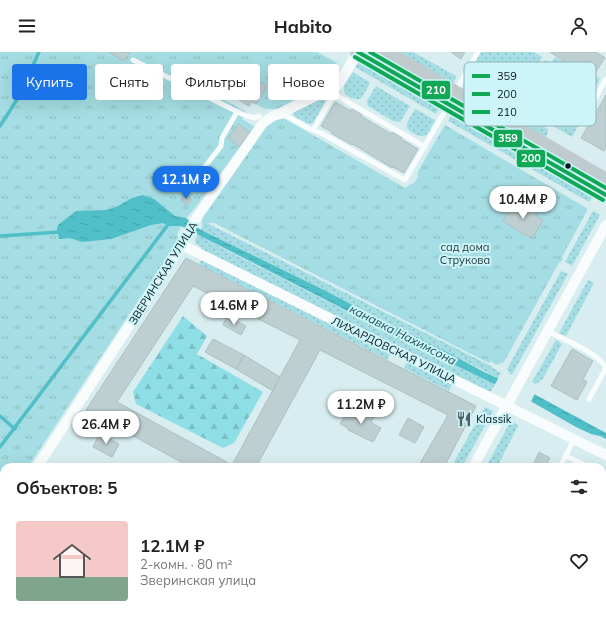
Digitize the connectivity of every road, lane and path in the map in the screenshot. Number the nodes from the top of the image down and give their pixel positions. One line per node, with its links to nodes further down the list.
1 (358, 52): 8 (street, ЗВЕРИНСКАЯ УЛИЦА); 11 (main road)
2 (384, 52): 11 (main road)
3 (478, 52): 5 (lane)
4 (133, 60): 16 (lane)
5 (472, 62)
6 (464, 77): 11 (lane)
7 (606, 79): 10 (lane)
8 (339, 83)
9 (339, 95): 22 (lane)
10 (596, 97)
11 (452, 98): 14 (main road); 15 (main road); 22 (lane)
12 (312, 100): 17 (street, ЗВЕРИНСКАЯ УЛИЦА)
13 (329, 100): 21 (lane)
14 (464, 104)
15 (464, 106)
16 (237, 112): 18 (lane); 24 (lane)
17 (281, 113): 21 (lane); 27 (street, ЗВЕРИНСКАЯ УЛИЦА)
18 (259, 116)
19 (496, 126): 25 (main road)
20 (504, 126): 23 (main road)
21 (314, 130): 22 (lane)
22 (425, 146)
23 (606, 181)
24 (193, 182)
25 (606, 195)
26 (606, 225): 28 (street)
27 (182, 245): 31 (street, ЛИХАРДОВСКАЯ УЛИЦА); 35 (street, ЗВЕРИНСКАЯ УЛИЦА)
28 (548, 331): 29 (lane); 31 (street)
29 (606, 367): 30 (lane)
30 (589, 399)
31 (508, 403): 32 (street, ЛИХАРДОВСКАЯ УЛИЦА); 36 (street)
32 (574, 439): 33 (street, ЛИХАРДОВСКАЯ УЛИЦА); 34 (lane)
33 (606, 455)
34 (566, 456): 37 (lane); 38 (lane)
35 (40, 463)
36 (475, 463)
37 (562, 463)
38 (581, 463)

